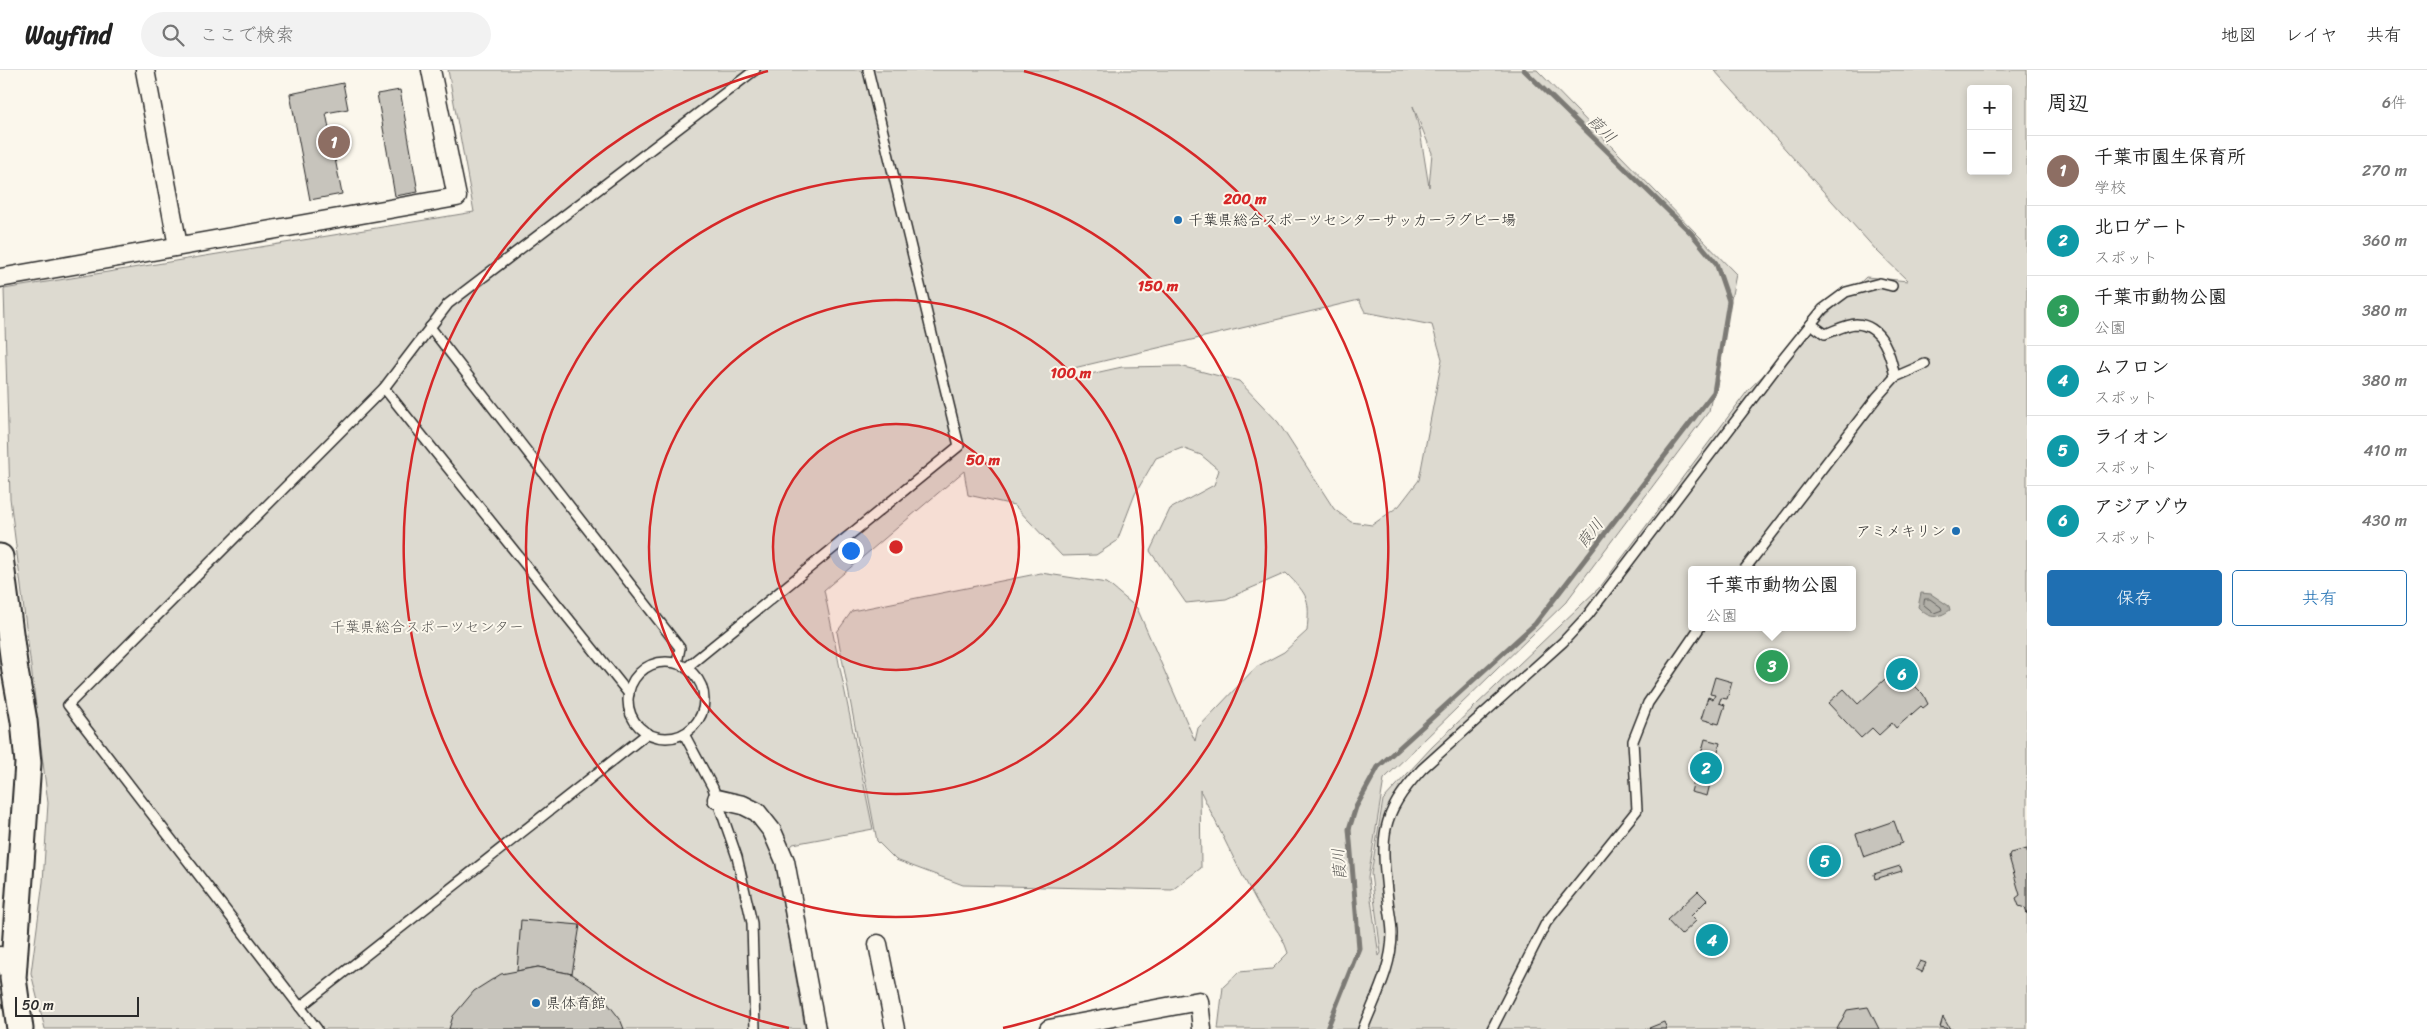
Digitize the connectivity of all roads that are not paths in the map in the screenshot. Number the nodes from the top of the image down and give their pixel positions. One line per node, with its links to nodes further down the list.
1 (145, 70): 5 (street)
2 (431, 70): 5 (street)
3 (755, 70): 9 (lane)
4 (868, 70): 17 (lane)
5 (178, 246): 6 (street)
6 (0, 278)
7 (1892, 286): 8 (lane)
8 (1810, 324): 11 (lane); 35 (lane)
9 (430, 327): 12 (lane); 16 (lane)
10 (1925, 364): 11 (lane)
11 (1895, 377): 14 (lane)
12 (384, 388): 19 (lane); 26 (lane)
13 (0, 557): 18 (street)
14 (1747, 566)
15 (1697, 631): 36 (lane)
16 (677, 663): 17 (lane); 19 (lane)
17 (686, 668): 21 (lane)
18 (7, 674): 25 (street)
19 (629, 694): 20 (lane)
20 (648, 733): 21 (lane); 26 (lane)
21 (684, 734): 22 (lane)
22 (717, 799): 30 (lane); 31 (street)
23 (878, 944): 32 (street)
24 (0, 956): 25 (street)
25 (13, 978): 28 (street)
26 (300, 1007): 29 (lane)
27 (1120, 1023): 33 (street); 34 (street)
28 (20, 1029)
29 (317, 1029)
30 (755, 1029)
31 (816, 1029)
32 (895, 1029)
33 (1049, 1029)
34 (1202, 1029)
35 (1363, 1029)
36 (1492, 1029)

